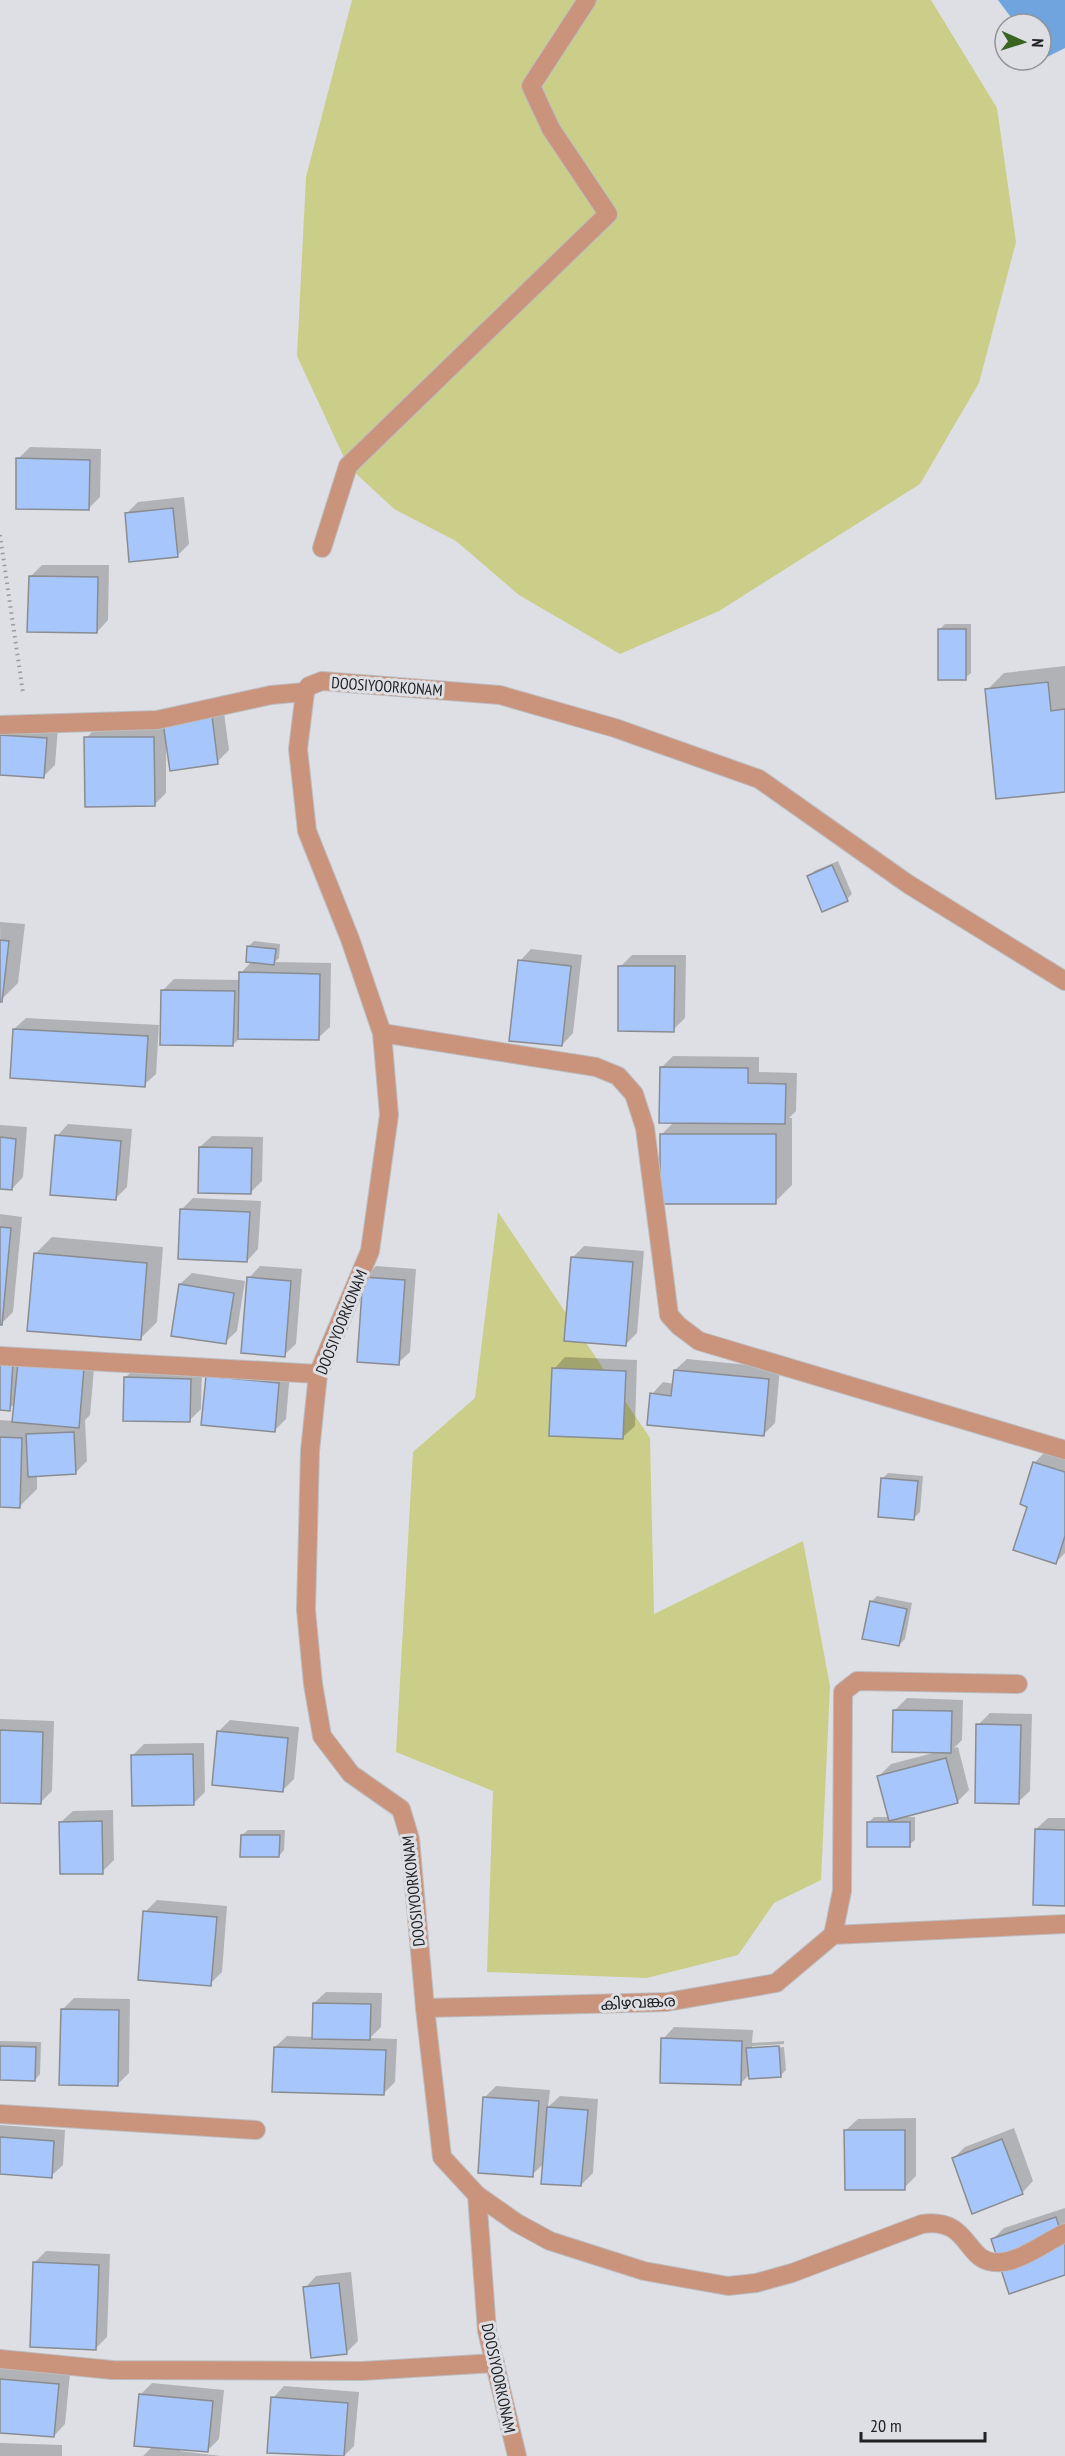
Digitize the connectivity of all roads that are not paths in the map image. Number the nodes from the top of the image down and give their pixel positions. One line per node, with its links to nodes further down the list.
1 (587, 0): 2 (street)
2 (322, 548)
3 (305, 692): 4 (street); 5 (street, DOOSIYOORKONAM); 6 (street, DOOSIYOORKONAM)
4 (0, 725)
5 (1065, 981)
6 (382, 1033): 8 (street, DOOSIYOORKONAM); 9 (street)
7 (0, 1356): 8 (street)
8 (318, 1374): 13 (street, DOOSIYOORKONAM)
9 (1065, 1450)
10 (1018, 1684): 12 (street)
11 (1065, 1924): 12 (street)
12 (833, 1935): 13 (street, കിഴവങ്കര)
13 (424, 2008): 16 (street, DOOSIYOORKONAM)
14 (0, 2114): 15 (street)
15 (256, 2130)
16 (477, 2195): 17 (street); 19 (street, DOOSIYOORKONAM)
17 (1065, 2233)
18 (0, 2359): 19 (street)
19 (495, 2363): 20 (street, DOOSIYOORKONAM)
20 (517, 2456)

